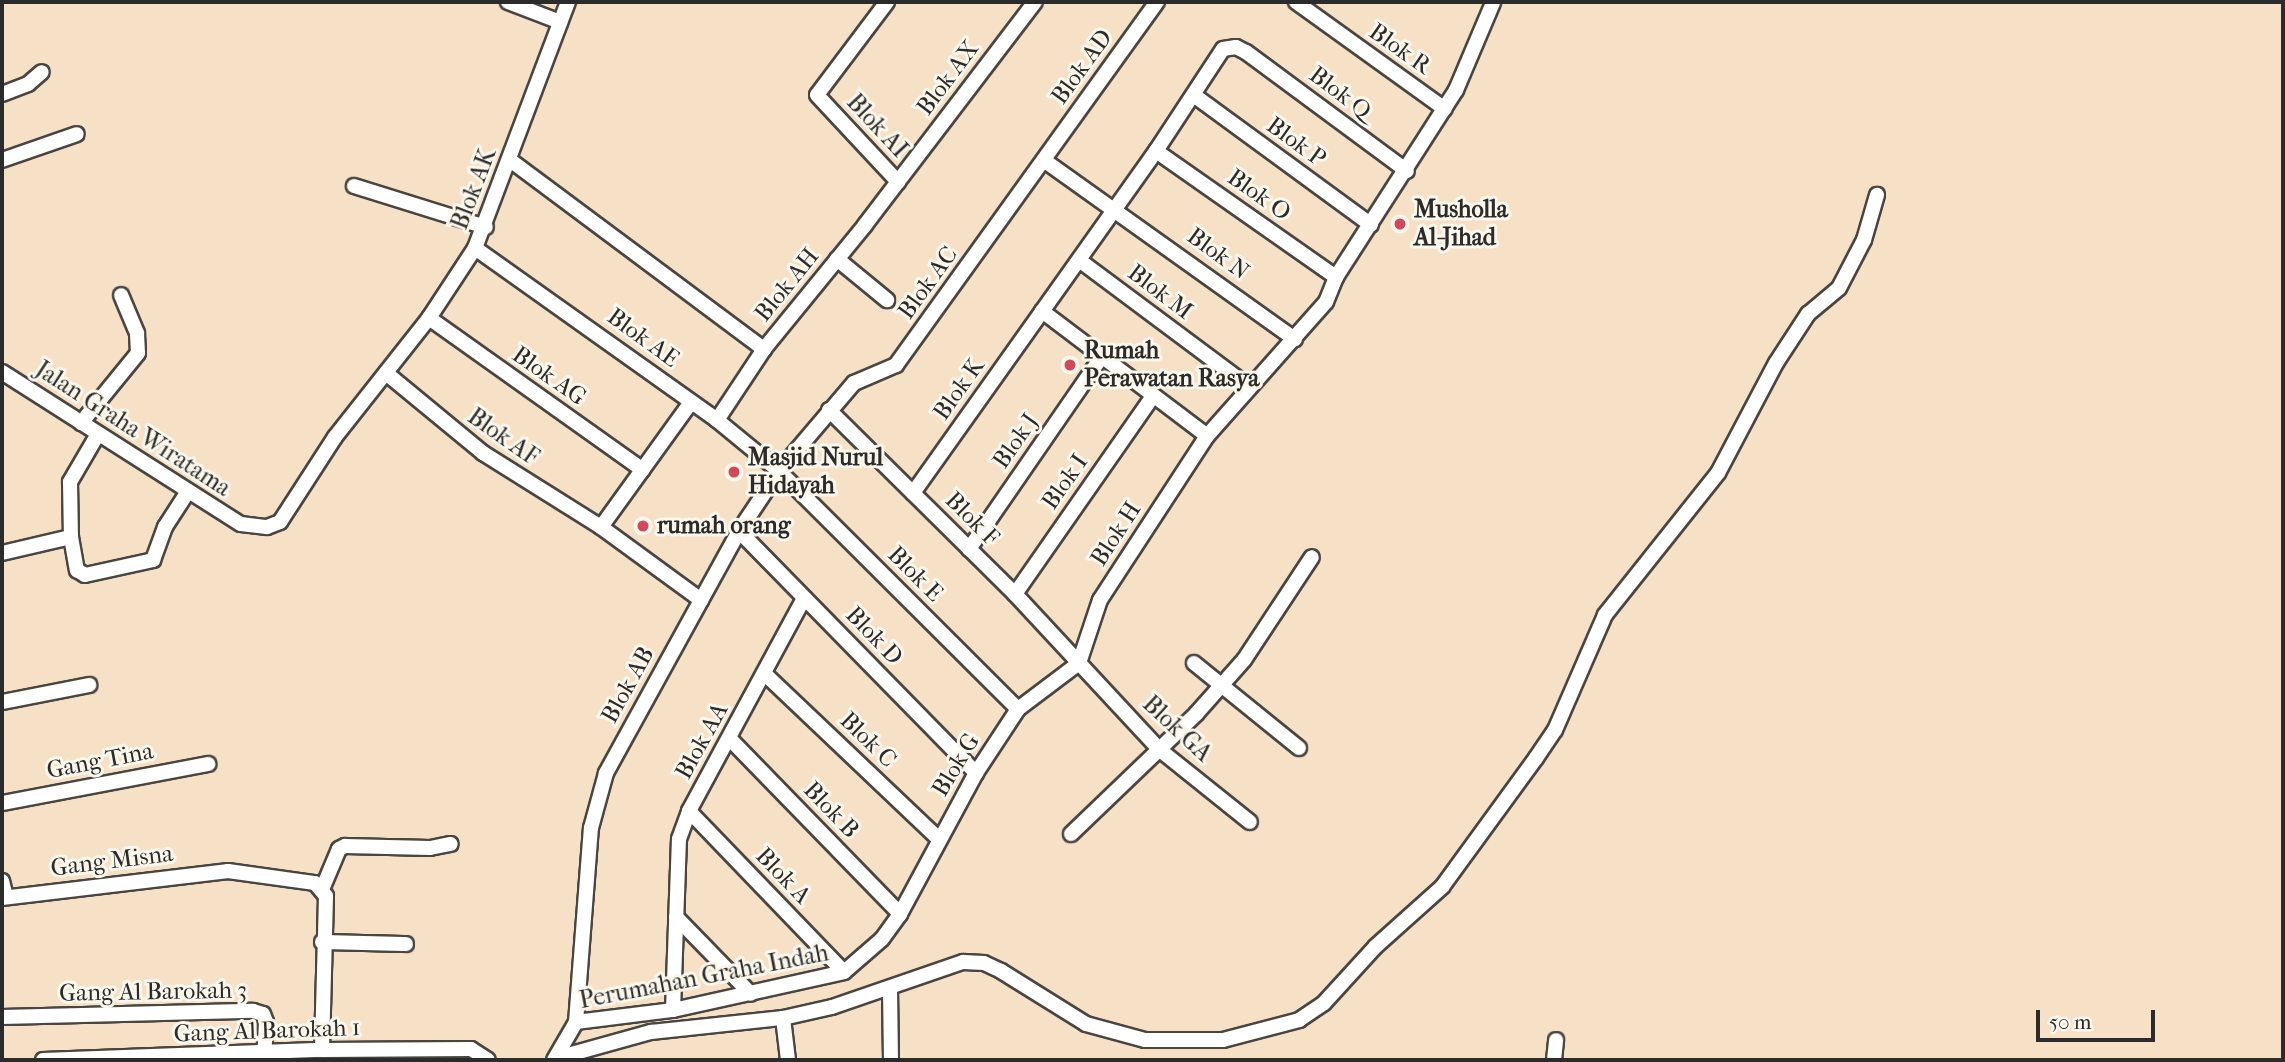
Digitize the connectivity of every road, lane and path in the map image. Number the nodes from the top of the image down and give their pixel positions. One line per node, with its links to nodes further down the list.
1 (508, 2): 8 (street)
2 (568, 2): 8 (street, Blok AK)
3 (887, 2): 20 (street, Blok AI)
4 (1035, 2): 20 (street, Blok AX)
5 (1157, 2): 18 (street, Blok AD)
6 (1296, 2): 13 (street, Blok R)
7 (1493, 3): 13 (street)
8 (560, 22): 17 (street, Blok AK)
9 (1246, 52): 12 (street, Blok K); 19 (street, Blok Q)
10 (42, 72): 11 (street)
11 (2, 94)
12 (1195, 96): 15 (street, Blok K); 24 (street, Blok P)
13 (1445, 108): 19 (street)
14 (77, 134): 16 (street)
15 (1156, 151): 23 (street, Blok K); 29 (street, Blok O)
16 (2, 159)
17 (510, 160): 25 (street, Blok AK); 35 (street)
18 (1045, 161): 23 (street, Blok N); 42 (street, Blok AC)
19 (1407, 171): 24 (street)
20 (898, 182): 27 (street, Blok AH)
21 (354, 186): 25 (street)
22 (1877, 195): 87 (street)
23 (1114, 206): 28 (street, Blok K); 34 (street, Blok N)
24 (1371, 225): 29 (street)
25 (486, 227): 26 (street, Blok AK)
26 (475, 248): 33 (street, Blok AK); 41 (street, Blok AE)
27 (837, 259): 31 (street); 35 (street, Blok AH)
28 (1079, 260): 32 (street, Blok K); 39 (street, Blok M)
29 (1336, 277): 34 (street)
30 (121, 295): 44 (street)
31 (887, 300)
32 (1042, 312): 36 (street); 50 (street, Blok K)
33 (429, 318): 38 (street, Blok AK); 47 (street, Blok AG)
34 (1295, 339): 39 (street)
35 (764, 349): 43 (street, Blok AH)
36 (1100, 359): 40 (street); 55 (street, Blok J)
37 (2, 372): 44 (street, Jalan Graha Wiratama)
38 (386, 373): 51 (street, Blok AK); 52 (street, Blok AF)
39 (1248, 386): 46 (street)
40 (1153, 396): 46 (street); 58 (street, Blok I)
41 (691, 402): 43 (street, Blok AE); 47 (street)
42 (829, 410): 48 (street, Blok AB); 50 (street, Blok F)
43 (718, 419): 48 (street, Blok AE)
44 (81, 423): 45 (street, Jalan Graha Wiratama)
45 (98, 434): 49 (street, Jalan Graha Wiratama); 54 (street)
46 (1207, 436): 61 (street, Blok H)
47 (643, 470): 52 (street)
48 (779, 471): 53 (street, Blok AB); 67 (street, Blok E)
49 (187, 493): 51 (street, Jalan Graha Wiratama); 54 (street)
50 (913, 493): 55 (street, Blok F)
51 (241, 524)
52 (601, 527): 60 (street, Blok AF)
53 (738, 531): 59 (street, Blok D); 60 (street, Blok AB)
54 (71, 537): 56 (street)
55 (969, 549): 58 (street, Blok F)
56 (2, 553)
57 (1312, 557): 65 (street)
58 (1015, 594): 61 (street, Blok F)
59 (804, 598): 63 (street, Blok AA); 72 (street, Blok D)
60 (701, 600): 92 (street, Blok AB)
61 (1079, 663): 67 (street, Blok G); 70 (street, Blok GA)
62 (1194, 663): 65 (street)
63 (766, 675): 68 (street, Blok AA); 77 (street, Blok C)
64 (89, 685): 66 (street)
65 (1220, 687): 69 (street); 70 (street)
66 (2, 702)
67 (1018, 709): 72 (street, Blok G)
68 (730, 739): 74 (street, Blok AA); 82 (street, Blok B)
69 (1299, 748)
70 (1160, 750): 75 (street, Blok GA); 76 (street)
71 (208, 764): 73 (street, Gang Tina)
72 (976, 773): 77 (street, Blok G)
73 (2, 803)
74 (689, 811): 83 (street, Blok AA); 86 (street, Blok A)
75 (1250, 822)
76 (1070, 834)
77 (939, 839): 82 (street, Blok G)
78 (452, 844): 80 (street)
79 (2, 881): 81 (street)
80 (323, 887): 81 (street, Gang Misna); 84 (street)
81 (4, 897)
82 (900, 914): 86 (street, Perumahan Graha Indah)
83 (676, 917): 88 (street); 89 (street, Blok AA)
84 (322, 942): 85 (street); 94 (street)
85 (406, 944)
86 (844, 972): 88 (street, Perumahan Graha Indah)
87 (890, 989): 91 (street); 100 (street)
88 (751, 994): 89 (street, Perumahan Graha Indah)
89 (673, 1010): 92 (street, Perumahan Graha Indah)
90 (2, 1017): 95 (street, Gang Al Barokah 3)
91 (783, 1018): 96 (street); 99 (street)
92 (576, 1021): 96 (street, Perumahan Graha Indah)
93 (1556, 1040): 101 (street)
94 (322, 1050): 95 (street, Gang Al Barokah 1); 98 (street, Gang Al Barokah 1)
95 (264, 1055): 97 (street, Gang Al Barokah 1)
96 (556, 1059)
97 (44, 1060)
98 (488, 1060)
99 (788, 1060)
100 (891, 1060)
101 (1554, 1060)

